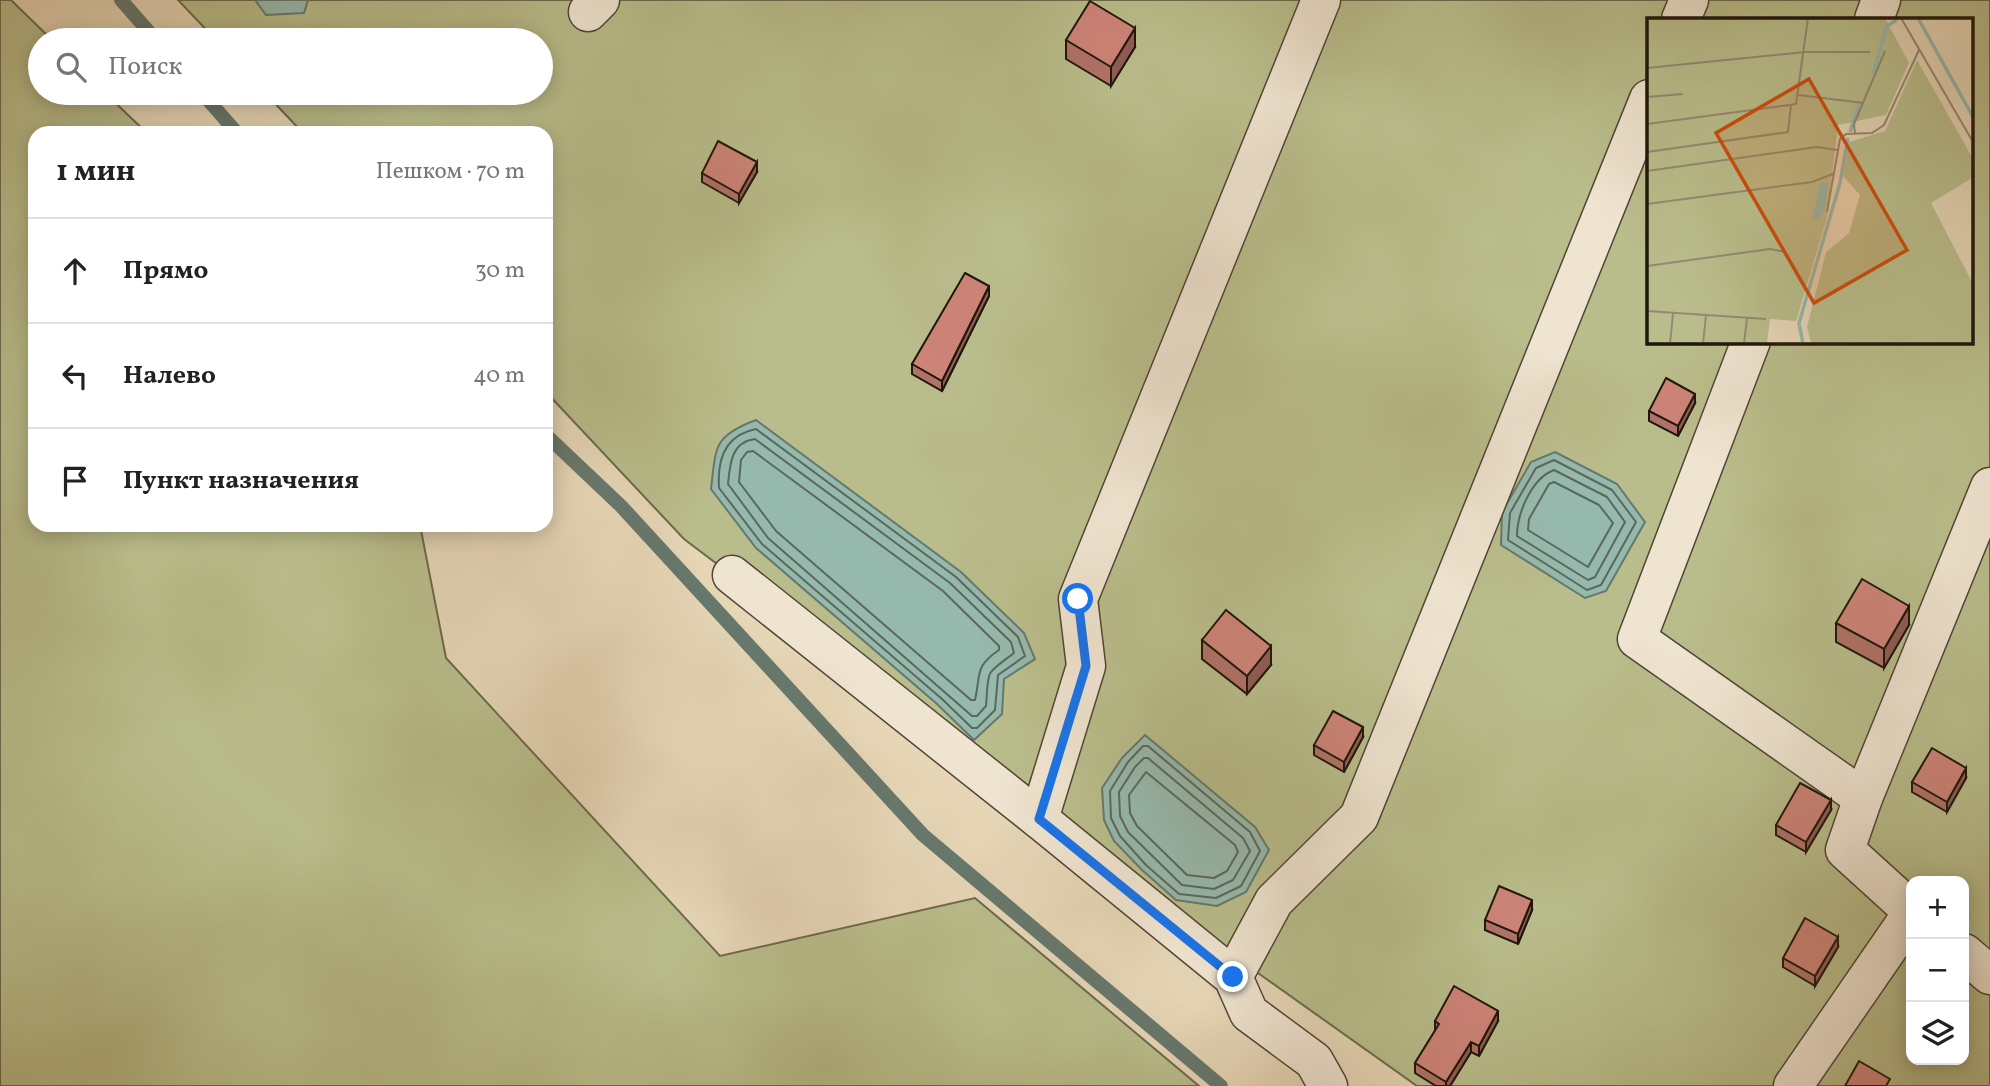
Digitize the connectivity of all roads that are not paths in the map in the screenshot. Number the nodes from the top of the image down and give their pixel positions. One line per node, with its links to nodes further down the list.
1 (1321, 0): 11 (street)
2 (1689, 0): 4 (street)
3 (1881, 0): 5 (street)
4 (1681, 18)
5 (1874, 18)
6 (1647, 104): 16 (street)
7 (1750, 343): 10 (street)
8 (1990, 487): 10 (street)
9 (732, 575): 11 (street)
10 (1863, 798): 12 (street)
11 (1039, 819): 16 (street)
12 (1906, 907)
13 (1906, 919): 18 (street)
14 (1969, 957): 15 (street)
15 (1990, 975)
16 (1233, 977): 17 (street)
17 (1328, 1086)
18 (1793, 1086)

